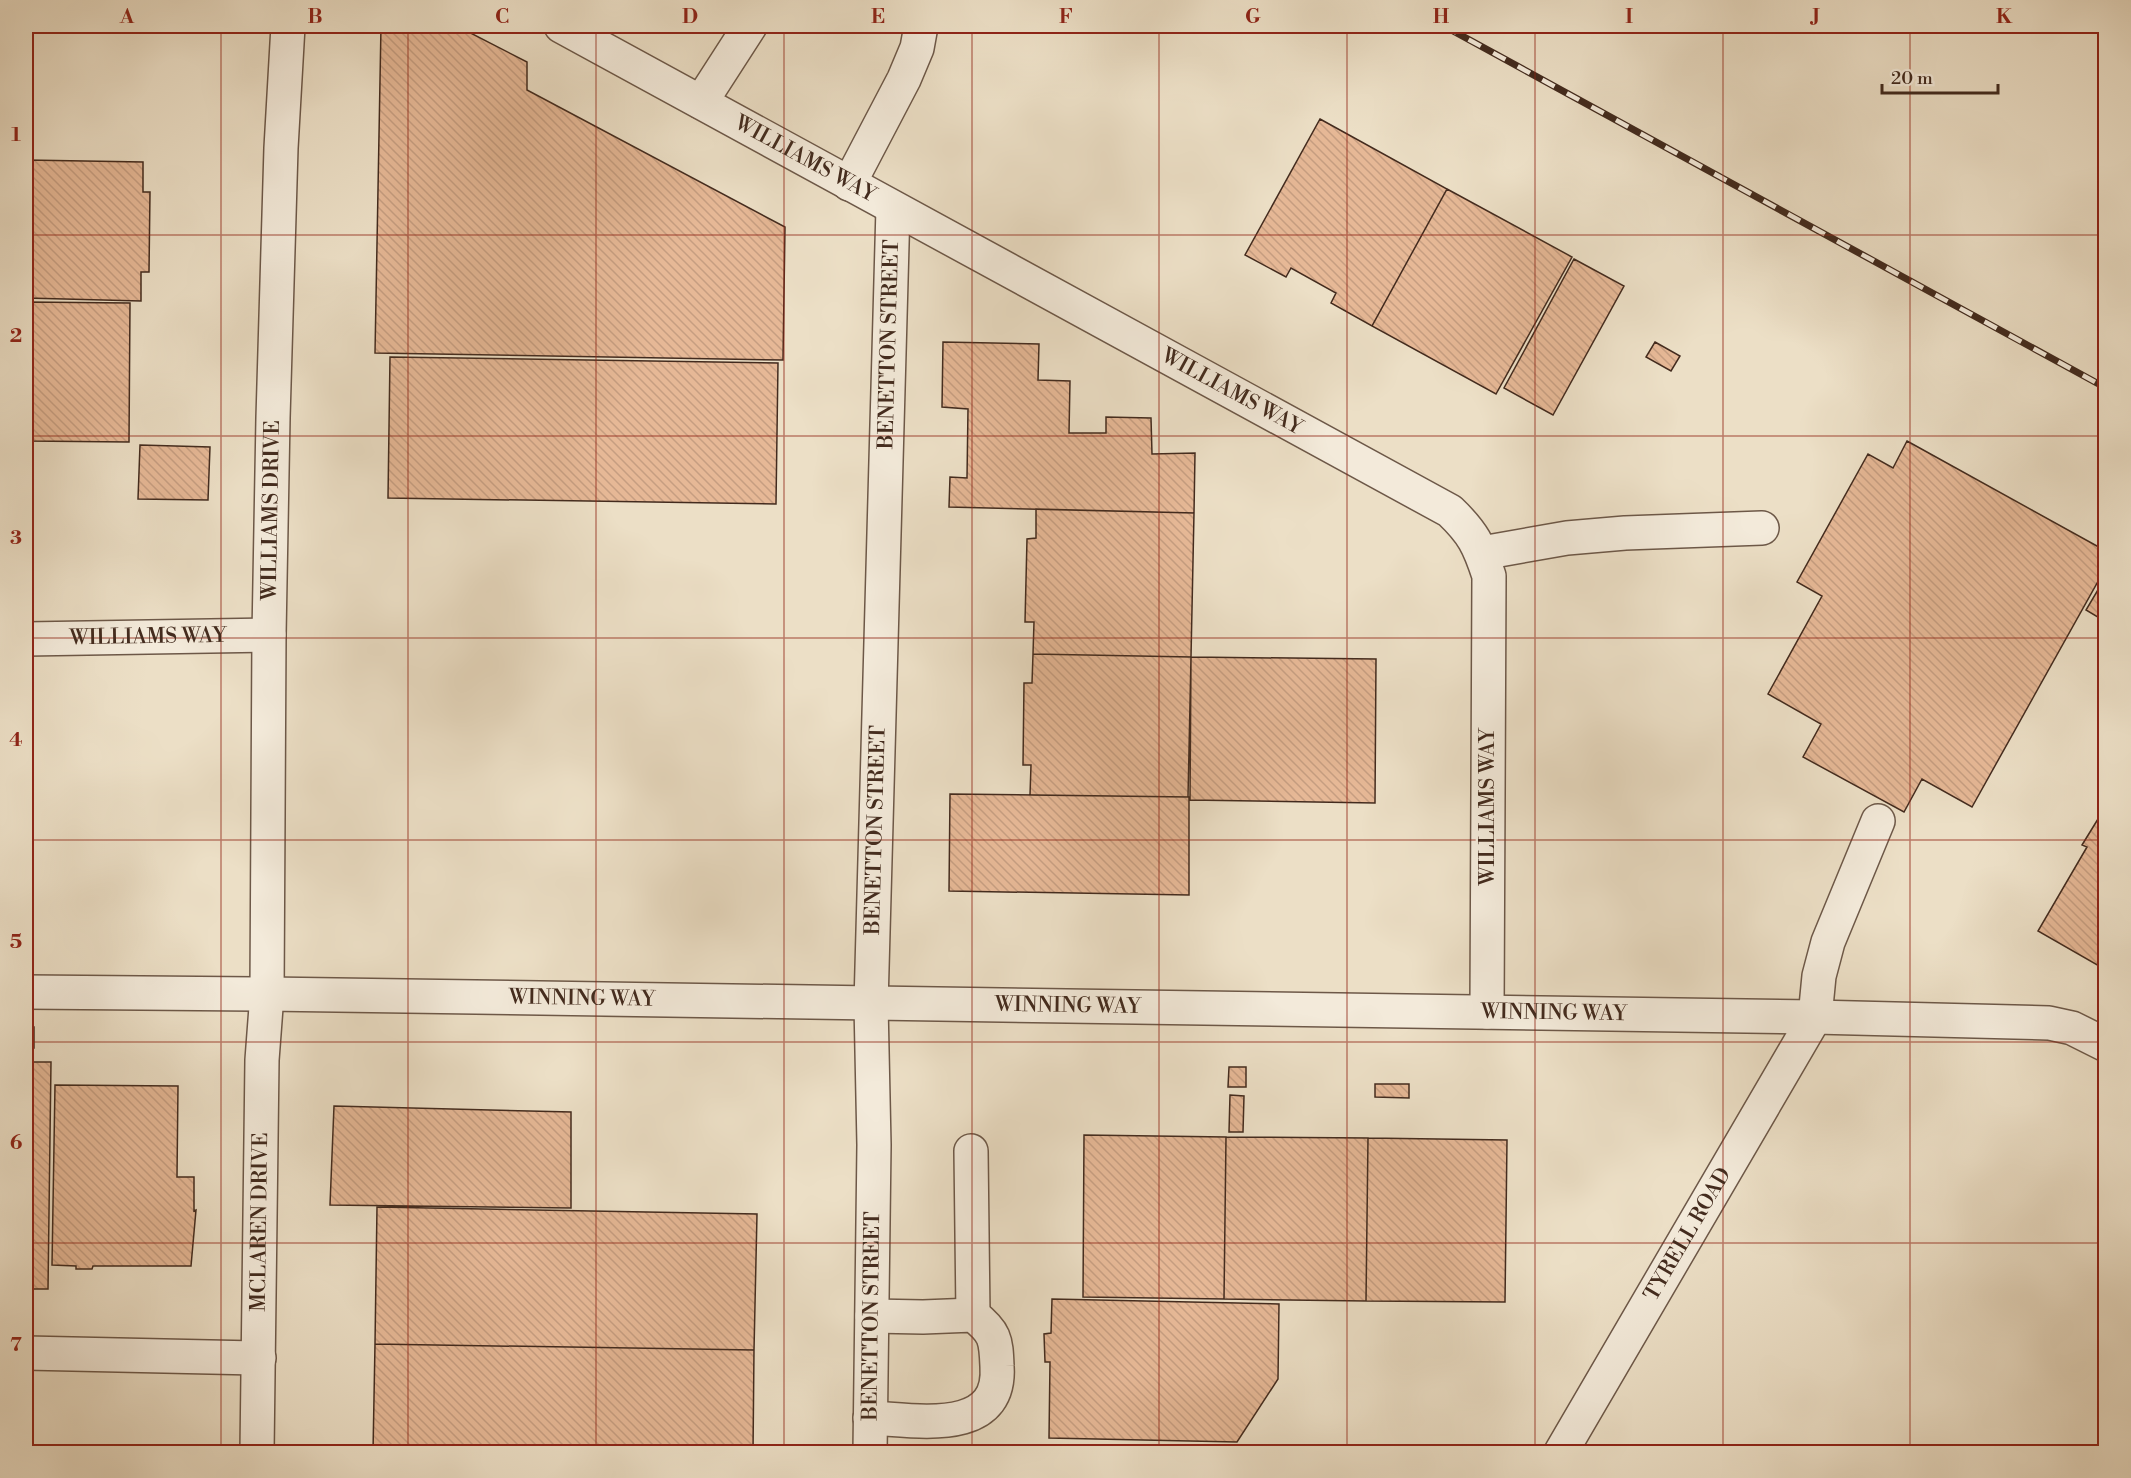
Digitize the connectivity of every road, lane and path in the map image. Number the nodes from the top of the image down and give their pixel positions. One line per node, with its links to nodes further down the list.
1 (288, 26): 10 (street, WILLIAMS DRIVE)
2 (561, 26): 5 (street, WILLIAMS WAY)
3 (750, 26): 5 (street)
4 (921, 26): 6 (street)
5 (701, 102): 6 (street, WILLIAMS WAY)
6 (849, 184): 7 (street, WILLIAMS WAY)
7 (893, 208): 9 (street, WILLIAMS WAY); 15 (street, BENETTON STREET)
8 (1762, 528): 9 (street)
9 (1482, 553): 16 (street, WILLIAMS WAY)
10 (269, 635): 11 (street, WILLIAMS WAY); 14 (street, WILLIAMS DRIVE)
11 (26, 639)
12 (1878, 821): 17 (street)
13 (26, 992): 14 (street, WINNING WAY)
14 (267, 994): 15 (street, WINNING WAY); 23 (street, MCLAREN DRIVE)
15 (871, 1004): 16 (street, WINNING WAY); 21 (street, BENETTON STREET)
16 (1487, 1012): 17 (street, WINNING WAY)
17 (1815, 1017): 18 (street, WINNING WAY); 27 (street, TYRELL ROAD)
18 (2106, 1045)
19 (971, 1151): 20 (street)
20 (973, 1315): 21 (street); 24 (street)
21 (872, 1316): 24 (street, BENETTON STREET)
22 (26, 1353): 23 (street)
23 (259, 1358): 25 (street, MCLAREN DRIVE)
24 (870, 1418): 26 (street, BENETTON STREET)
25 (256, 1452)
26 (870, 1452)
27 (1561, 1452)

